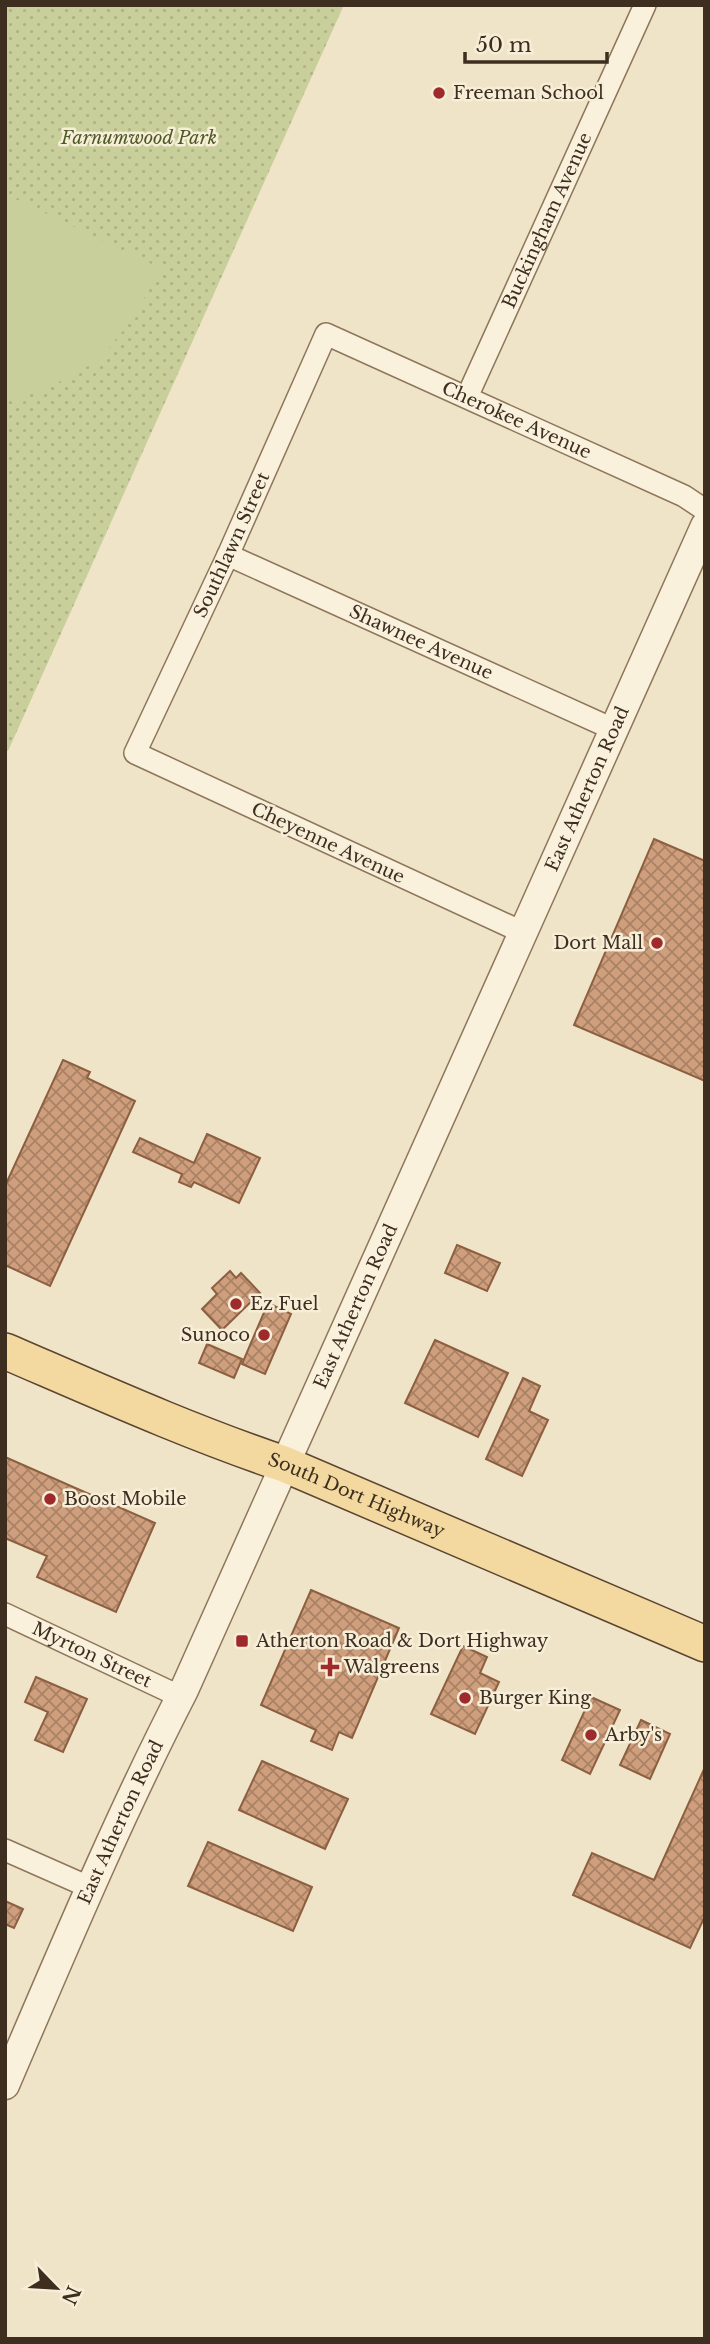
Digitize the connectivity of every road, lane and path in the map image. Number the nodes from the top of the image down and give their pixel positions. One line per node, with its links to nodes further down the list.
1 (645, 5): 3 (street, Buckingham Avenue)
2 (326, 334): 3 (street, Cherokee Avenue); 6 (street, Southlawn Street)
3 (467, 397): 4 (street, Cherokee Avenue)
4 (705, 510)
5 (705, 526): 7 (street, East Atherton Road)
6 (228, 555): 7 (street, Shawnee Avenue); 8 (street, Southlawn Street)
7 (615, 730): 9 (street, East Atherton Road)
8 (135, 753): 9 (street, Cheyenne Avenue)
9 (522, 932): 11 (street, East Atherton Road)
10 (5, 1351): 11 (main road, South Dort Highway)
11 (284, 1464): 13 (main road, South Dort Highway); 14 (street, East Atherton Road)
12 (5, 1614): 14 (street, Myrton Street)
13 (705, 1644)
14 (181, 1697): 16 (street, East Atherton Road)
15 (5, 1850): 16 (street)
16 (90, 1888): 17 (street, East Atherton Road)
17 (5, 2085)

